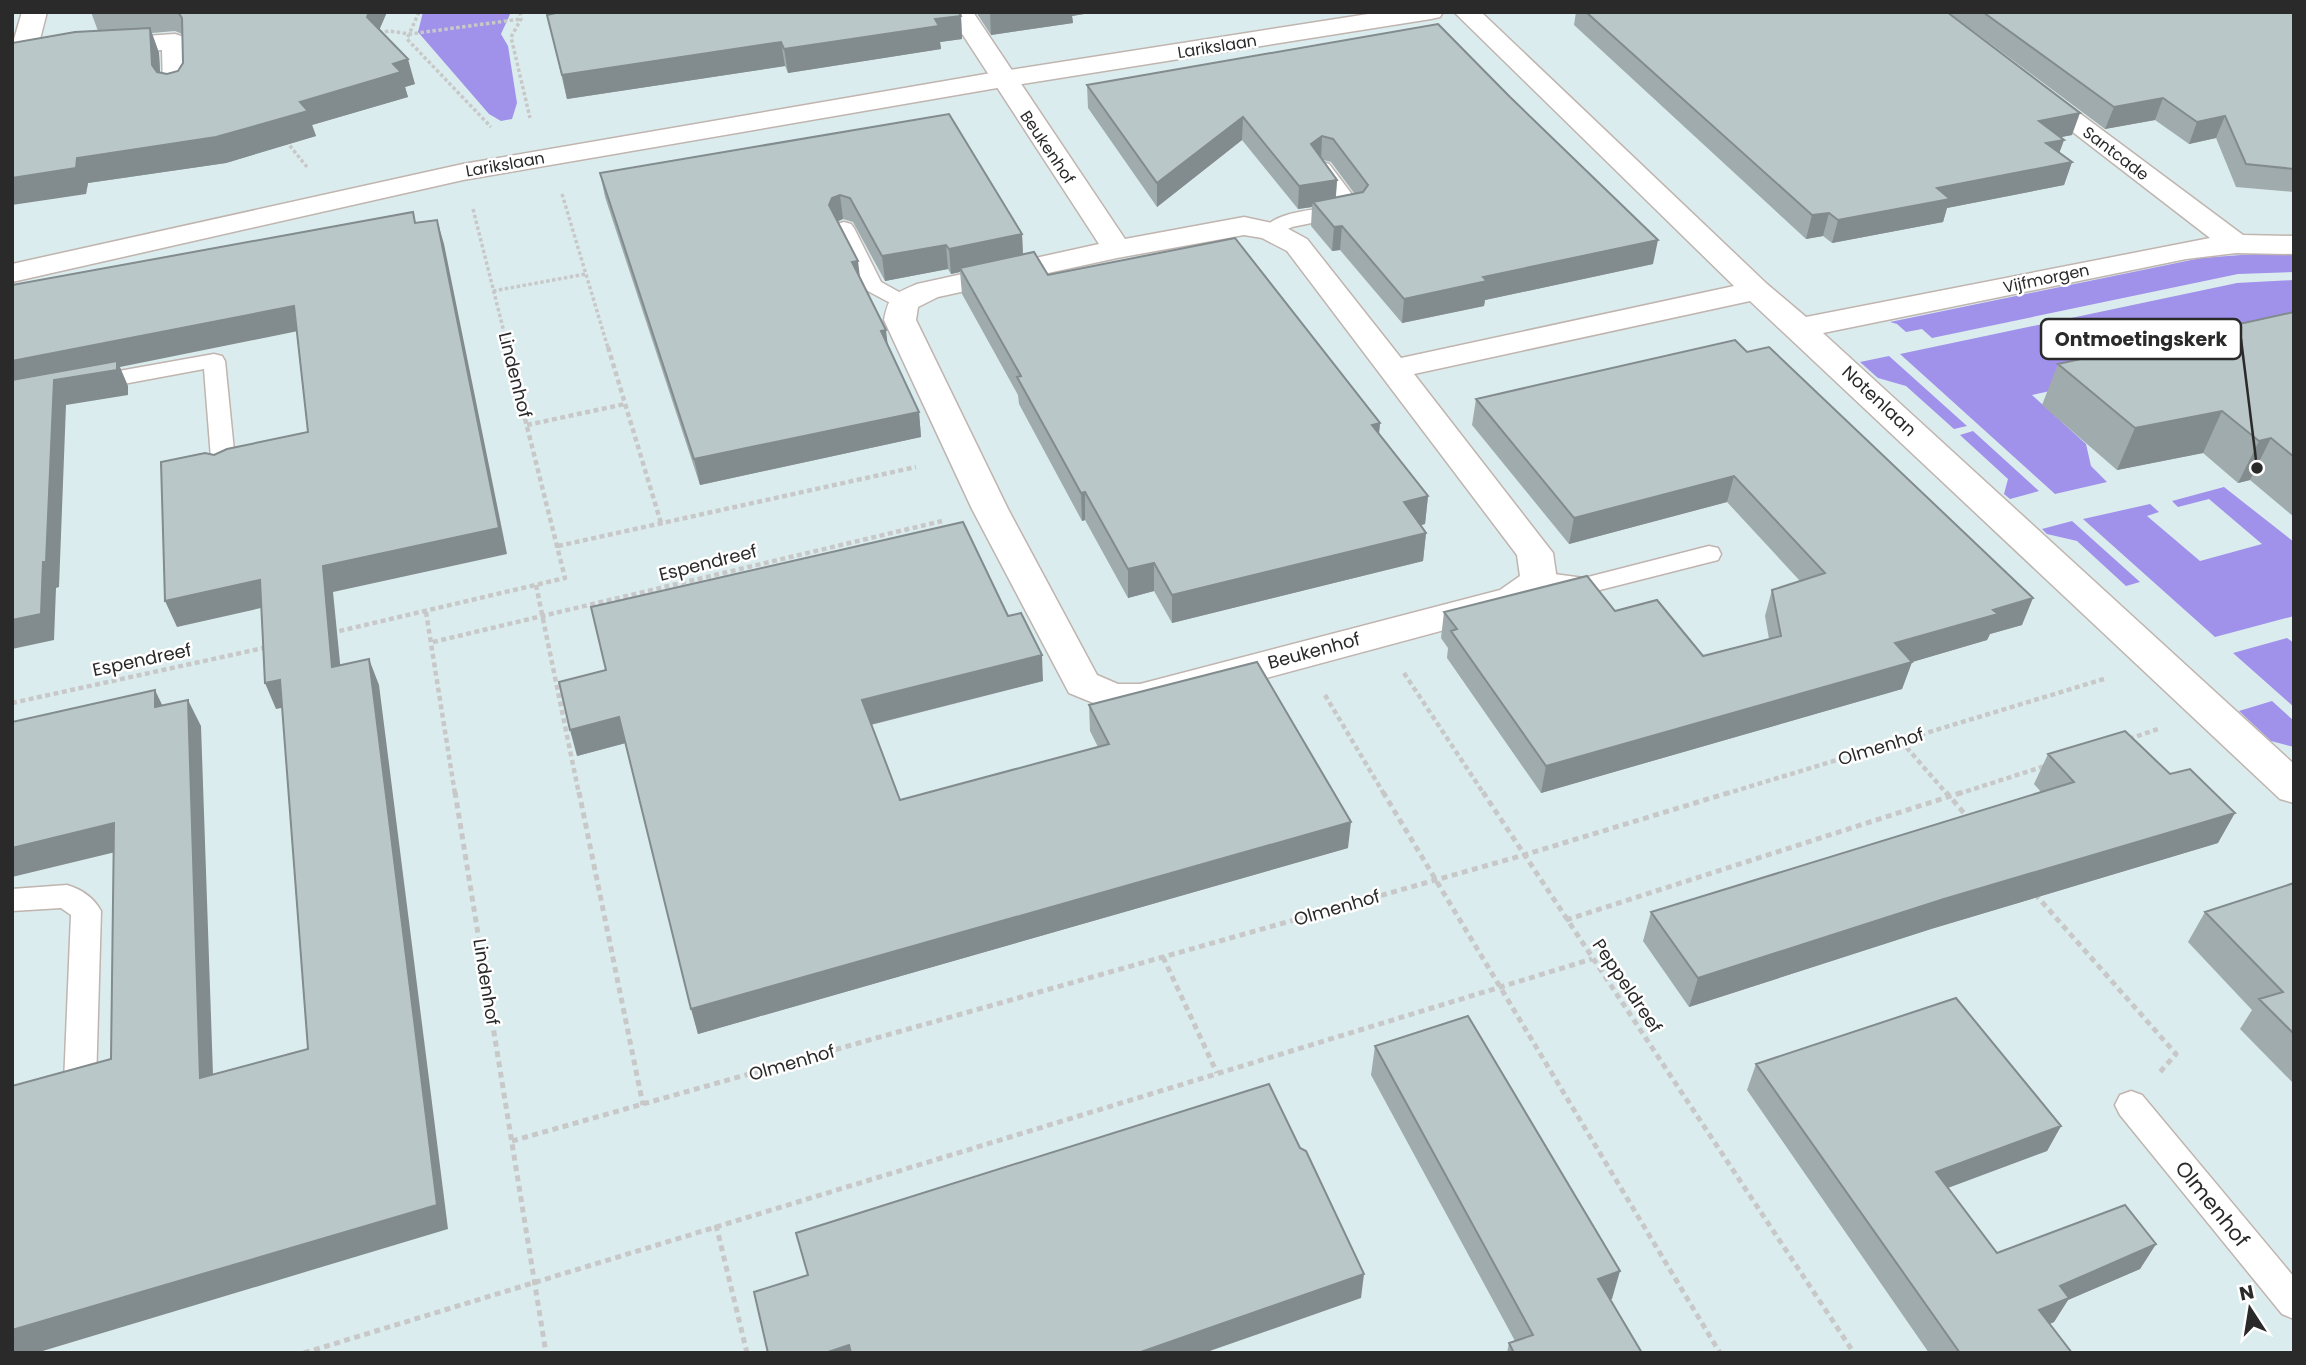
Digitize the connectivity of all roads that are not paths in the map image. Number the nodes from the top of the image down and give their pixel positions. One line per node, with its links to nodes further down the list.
1 (35, 12): 5 (street)
2 (960, 12): 7 (street)
3 (1431, 12): 7 (street, Larikslaan)
4 (1466, 12): 16 (street, Notenlaan)
5 (18, 52): 8 (street)
6 (2016, 78): 12 (street, Santcade)
7 (1003, 79): 14 (street, Beukenhof); 15 (street, Larikslaan)
8 (176, 88)
9 (1322, 168): 11 (lane)
10 (844, 228): 17 (lane)
11 (1271, 231): 14 (street); 19 (street)
12 (2236, 244): 13 (street, Vijfmorgen); 18 (street, Vijfmorgen)
13 (2294, 245)
14 (1117, 249): 17 (street)
15 (12, 273)
16 (1756, 289): 18 (street, Notenlaan); 19 (street)
17 (904, 302): 23 (street, Beukenhof)
18 (1800, 328): 24 (street, Notenlaan)
19 (1393, 369): 23 (street)
20 (66, 388): 21 (lane)
21 (224, 471)
22 (1709, 554): 23 (lane)
23 (1539, 580)
24 (2294, 788)
25 (12, 900): 26 (lane)
26 (80, 1083)
27 (2131, 1105): 28 (lane, Olmenhof)
28 (2294, 1303)

